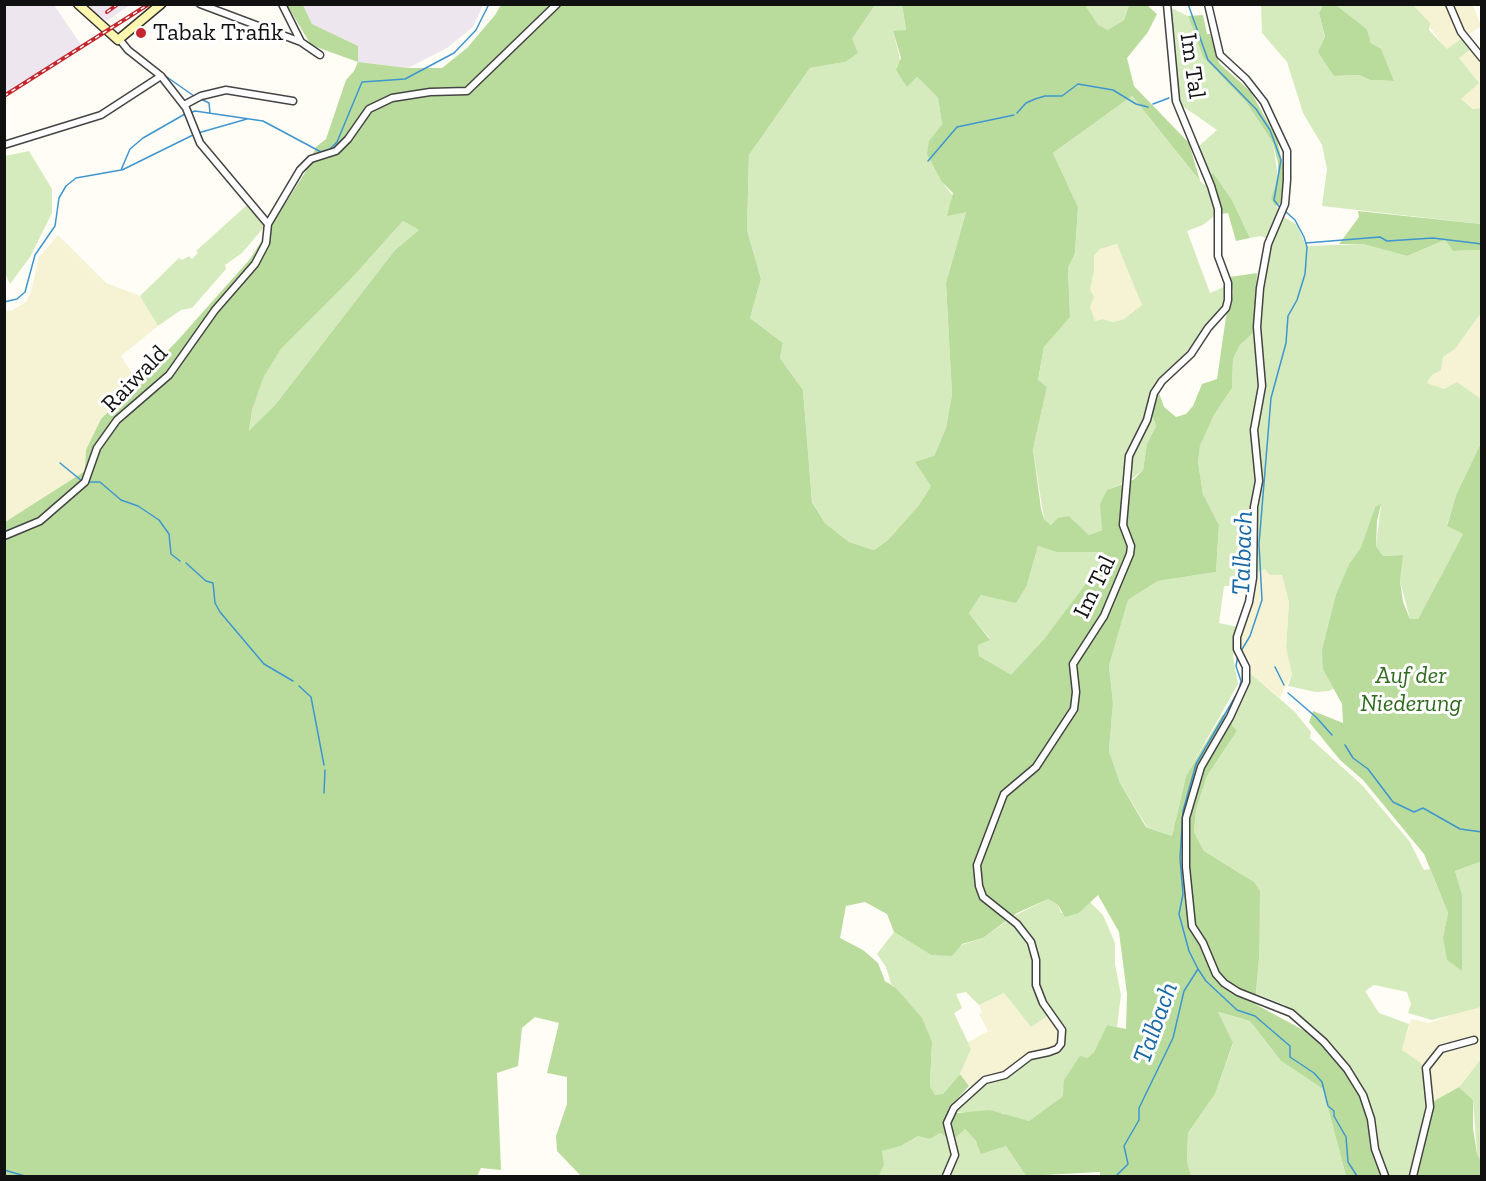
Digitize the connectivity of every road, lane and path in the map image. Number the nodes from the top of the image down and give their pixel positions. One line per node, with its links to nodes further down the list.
1 (78, 4): 9 (main road)
2 (161, 4): 9 (main road)
3 (200, 4): 10 (street)
4 (282, 4): 10 (street)
5 (557, 4): 17 (street, Raiwald)
6 (1167, 4): 20 (street, Im Tal)
7 (1208, 4): 21 (street, Im Tal)
8 (1449, 4): 12 (street)
9 (120, 40): 13 (street)
10 (301, 42): 11 (street)
11 (320, 55)
12 (1482, 58)
13 (160, 76): 15 (street); 16 (street)
14 (293, 101): 15 (street)
15 (185, 106): 17 (street)
16 (4, 145)
17 (268, 224): 18 (street, Raiwald)
18 (4, 536)
19 (1474, 1040): 22 (street)
20 (946, 1176)
21 (1385, 1176)
22 (1413, 1176)

